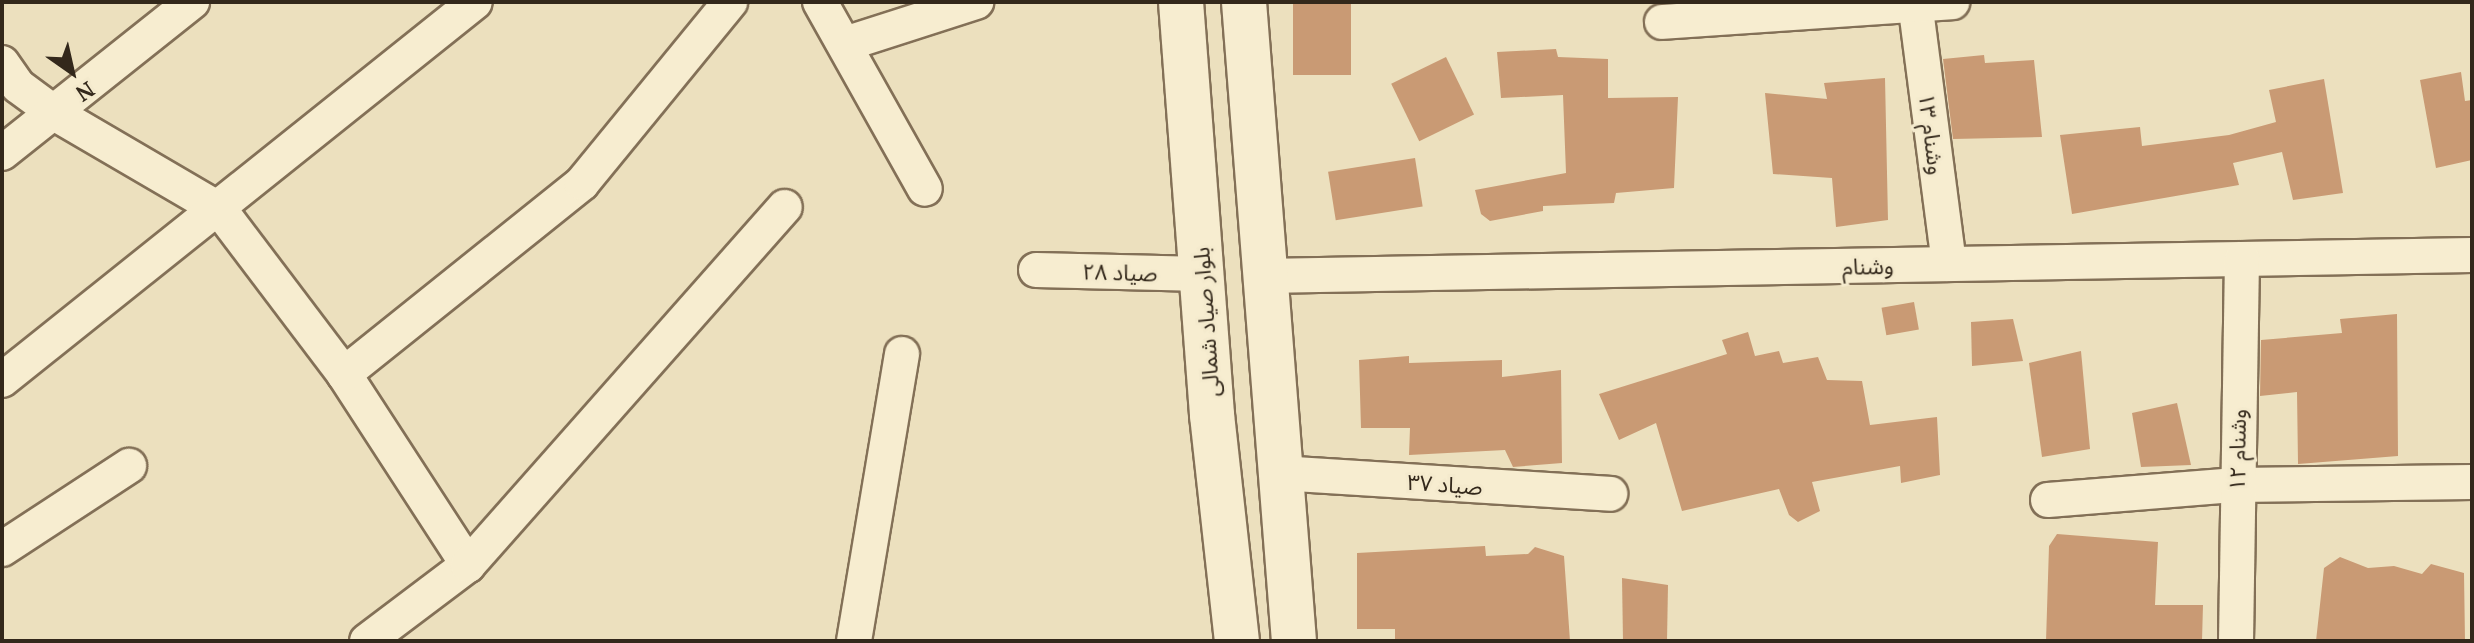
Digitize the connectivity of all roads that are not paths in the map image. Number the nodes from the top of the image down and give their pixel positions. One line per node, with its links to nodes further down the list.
1 (192, 2): 13 (street)
2 (475, 2): 17 (street)
3 (730, 2): 25 (street)
4 (820, 2): 11 (street)
5 (976, 2): 11 (street)
6 (1181, 2): 22 (main road, بلوار صیاد شمالی)
7 (1244, 2): 23 (main road)
8 (1952, 2): 9 (street)
9 (1916, 3): 10 (street); 20 (street, وشنام ۱۳)
10 (1662, 22)
11 (845, 44): 15 (street)
12 (2, 63): 13 (street)
13 (56, 114): 14 (street); 17 (street)
14 (2, 153)
15 (925, 189)
16 (785, 207): 34 (street)
17 (220, 210): 25 (street); 26 (street)
18 (2472, 255): 19 (street, وشنام)
19 (2242, 259): 20 (street, وشنام); 30 (street, وشنام ۱۲)
20 (1949, 264): 23 (street, وشنام)
21 (1036, 270): 22 (street, صیاد ۲۸)
22 (1203, 274): 37 (main road, بلوار صیاد شمالی)
23 (1263, 276): 28 (main road)
24 (902, 354): 36 (street)
25 (344, 374): 34 (street)
26 (2, 380)
27 (129, 466): 33 (street)
28 (1280, 473): 31 (street, صیاد ۳۷); 38 (main road)
29 (2472, 482): 30 (street)
30 (2236, 485): 32 (street); 39 (street, وشنام ۱۲)
31 (1610, 494)
32 (2048, 500)
33 (2, 549)
34 (468, 565): 35 (street)
35 (367, 641)
36 (854, 641)
37 (1237, 641)
38 (1294, 641)
39 (2236, 641)

